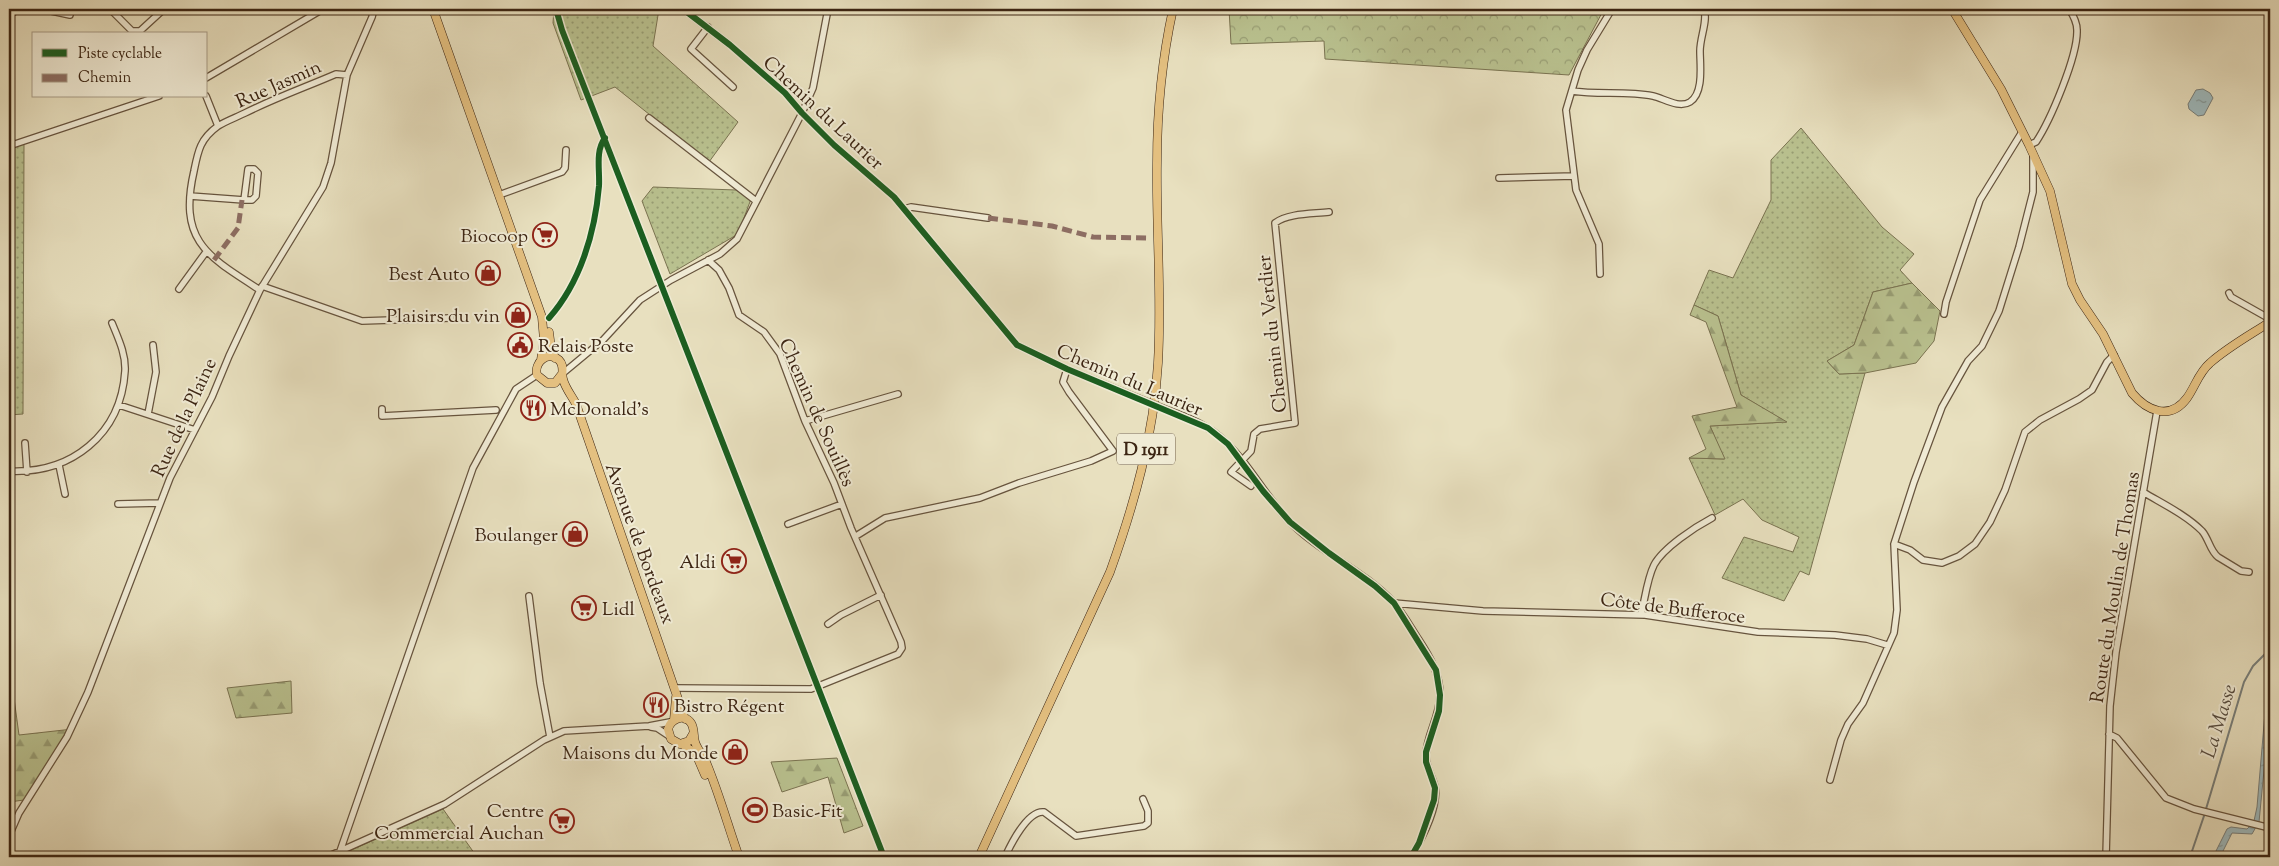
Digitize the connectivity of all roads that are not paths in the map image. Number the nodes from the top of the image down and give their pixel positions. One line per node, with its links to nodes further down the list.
1 (18, 9): 15 (street)
2 (42, 9): 17 (street)
3 (110, 9): 4 (street)
4 (165, 9): 16 (street)
5 (323, 9): 20 (street)
6 (374, 9): 19 (street, Rue de la Plaine)
7 (433, 9): 35 (main road)
8 (683, 9): 18 (street, Chemin du Laurier)
9 (828, 9): 25 (street)
10 (1173, 9): 113 (main road, D 1911)
11 (1612, 9): 22 (street)
12 (1704, 9): 22 (street)
13 (1952, 9): 28 (main road)
14 (2069, 9): 29 (street)
15 (9, 11)
16 (170, 14)
17 (70, 15)
18 (708, 27): 21 (street); 25 (street, Chemin du Laurier)
19 (347, 75): 27 (street, Rue Jasmin); 47 (street, Rue de la Plaine)
20 (208, 77)
21 (733, 87)
22 (1572, 91): 33 (street)
23 (153, 98): 30 (street)
24 (207, 98): 27 (street)
25 (802, 113): 38 (street); 40 (street, Chemin du Laurier)
26 (649, 118): 38 (street)
27 (218, 126): 36 (street, Rue Jasmin)
28 (2022, 132): 29 (main road); 51 (street)
29 (2029, 144): 32 (main road)
30 (9, 146)
31 (566, 150): 35 (street)
32 (2033, 155): 56 (main road); 87 (street)
33 (1574, 176): 34 (street); 46 (street)
34 (1499, 178)
35 (499, 195): 39 (main road)
36 (190, 196): 37 (street); 43 (street, Rue Jasmin)
37 (244, 200): 37 (street)
38 (756, 201): 44 (street)
39 (504, 208): 45 (main road); 50 (main road)
40 (904, 209): 42 (street); 60 (street, Chemin du Laurier)
41 (1329, 212): 74 (street, Chemin du Verdier)
42 (988, 218)
43 (206, 252): 47 (street, Rue Jasmin); 48 (street)
44 (708, 260): 59 (street); 71 (street, Chemin de Souillès)
45 (522, 266): 50 (main road); 57 (main road)
46 (1600, 274)
47 (261, 288): 52 (street, Rue Jasmin); 72 (street, Rue de la Plaine)
48 (179, 289)
49 (2229, 293): 53 (street)
50 (538, 294): 58 (main road)
51 (1944, 314)
52 (451, 318)
53 (2270, 321): 69 (main road)
54 (112, 323): 65 (street)
55 (153, 345): 70 (street)
56 (2114, 355): 69 (main road); 87 (street)
57 (541, 360): 58 (main road); 62 (main road)
58 (558, 360): 59 (street); 61 (main road)
59 (574, 363): 61 (street)
60 (1067, 369): 74 (street, Chemin du Laurier, bridge); 86 (street)
61 (562, 374): 63 (main road); 68 (main road, Avenue de Bordeaux)
62 (537, 375): 63 (main road); 108 (street)
63 (548, 383): 68 (main road, Avenue de Bordeaux)
64 (898, 394): 71 (street)
65 (119, 405): 70 (street); 75 (street)
66 (382, 409): 67 (street)
67 (496, 410)
68 (576, 410): 95 (main road, Avenue de Bordeaux)
69 (2157, 411): 79 (street, Route du Moulin de Thomas)
70 (148, 414): 72 (street)
71 (805, 421): 83 (street, Chemin de Souillès)
72 (195, 430): 81 (street, Rue de la Plaine)
73 (25, 443): 77 (street)
74 (1242, 461): 78 (street); 91 (street, Chemin du Laurier)
75 (59, 465): 77 (street); 80 (street)
76 (9, 471): 77 (street)
77 (27, 472)
78 (1251, 486)
79 (2144, 492): 88 (street); 100 (street, Route du Moulin de Thomas)
80 (65, 494)
81 (160, 503): 82 (street); 107 (street, Rue de la Plaine)
82 (118, 504)
83 (842, 504): 85 (street); 86 (street, Chemin de Souillès)
84 (1712, 518): 92 (street)
85 (788, 524)
86 (856, 536): 89 (street, Chemin de Souillès)
87 (1894, 544): 94 (street)
88 (2249, 572)
89 (881, 595): 93 (street); 95 (street, Chemin de Souillès)
90 (529, 596): 102 (street)
91 (1394, 603): 92 (street, Côte de Bufferoce); 115 (street, Chemin du Laurier)
92 (1642, 615): 94 (street, Côte de Bufferoce)
93 (828, 624)
94 (1887, 645): 104 (street)
95 (676, 688): 96 (main road, Avenue de Bordeaux); 97 (main road, Avenue de Bordeaux)
96 (686, 719): 97 (main road); 99 (main road)
97 (672, 721): 98 (street); 101 (main road)
98 (649, 726): 101 (street); 102 (street)
99 (693, 734): 103 (main road); 112 (main road)
100 (2110, 734): 106 (street); 116 (street, Route du Moulin de Thomas)
101 (668, 736): 103 (main road)
102 (550, 738): 108 (street)
103 (682, 744): 111 (main road)
104 (1830, 780)
105 (1143, 799): 114 (street)
106 (2270, 828)
107 (9, 836)
108 (340, 850): 109 (street); 110 (street)
109 (327, 857)
110 (338, 857)
111 (734, 857)
112 (739, 857)
113 (979, 857)
114 (1005, 857)
115 (1411, 857)
116 (2106, 857)

